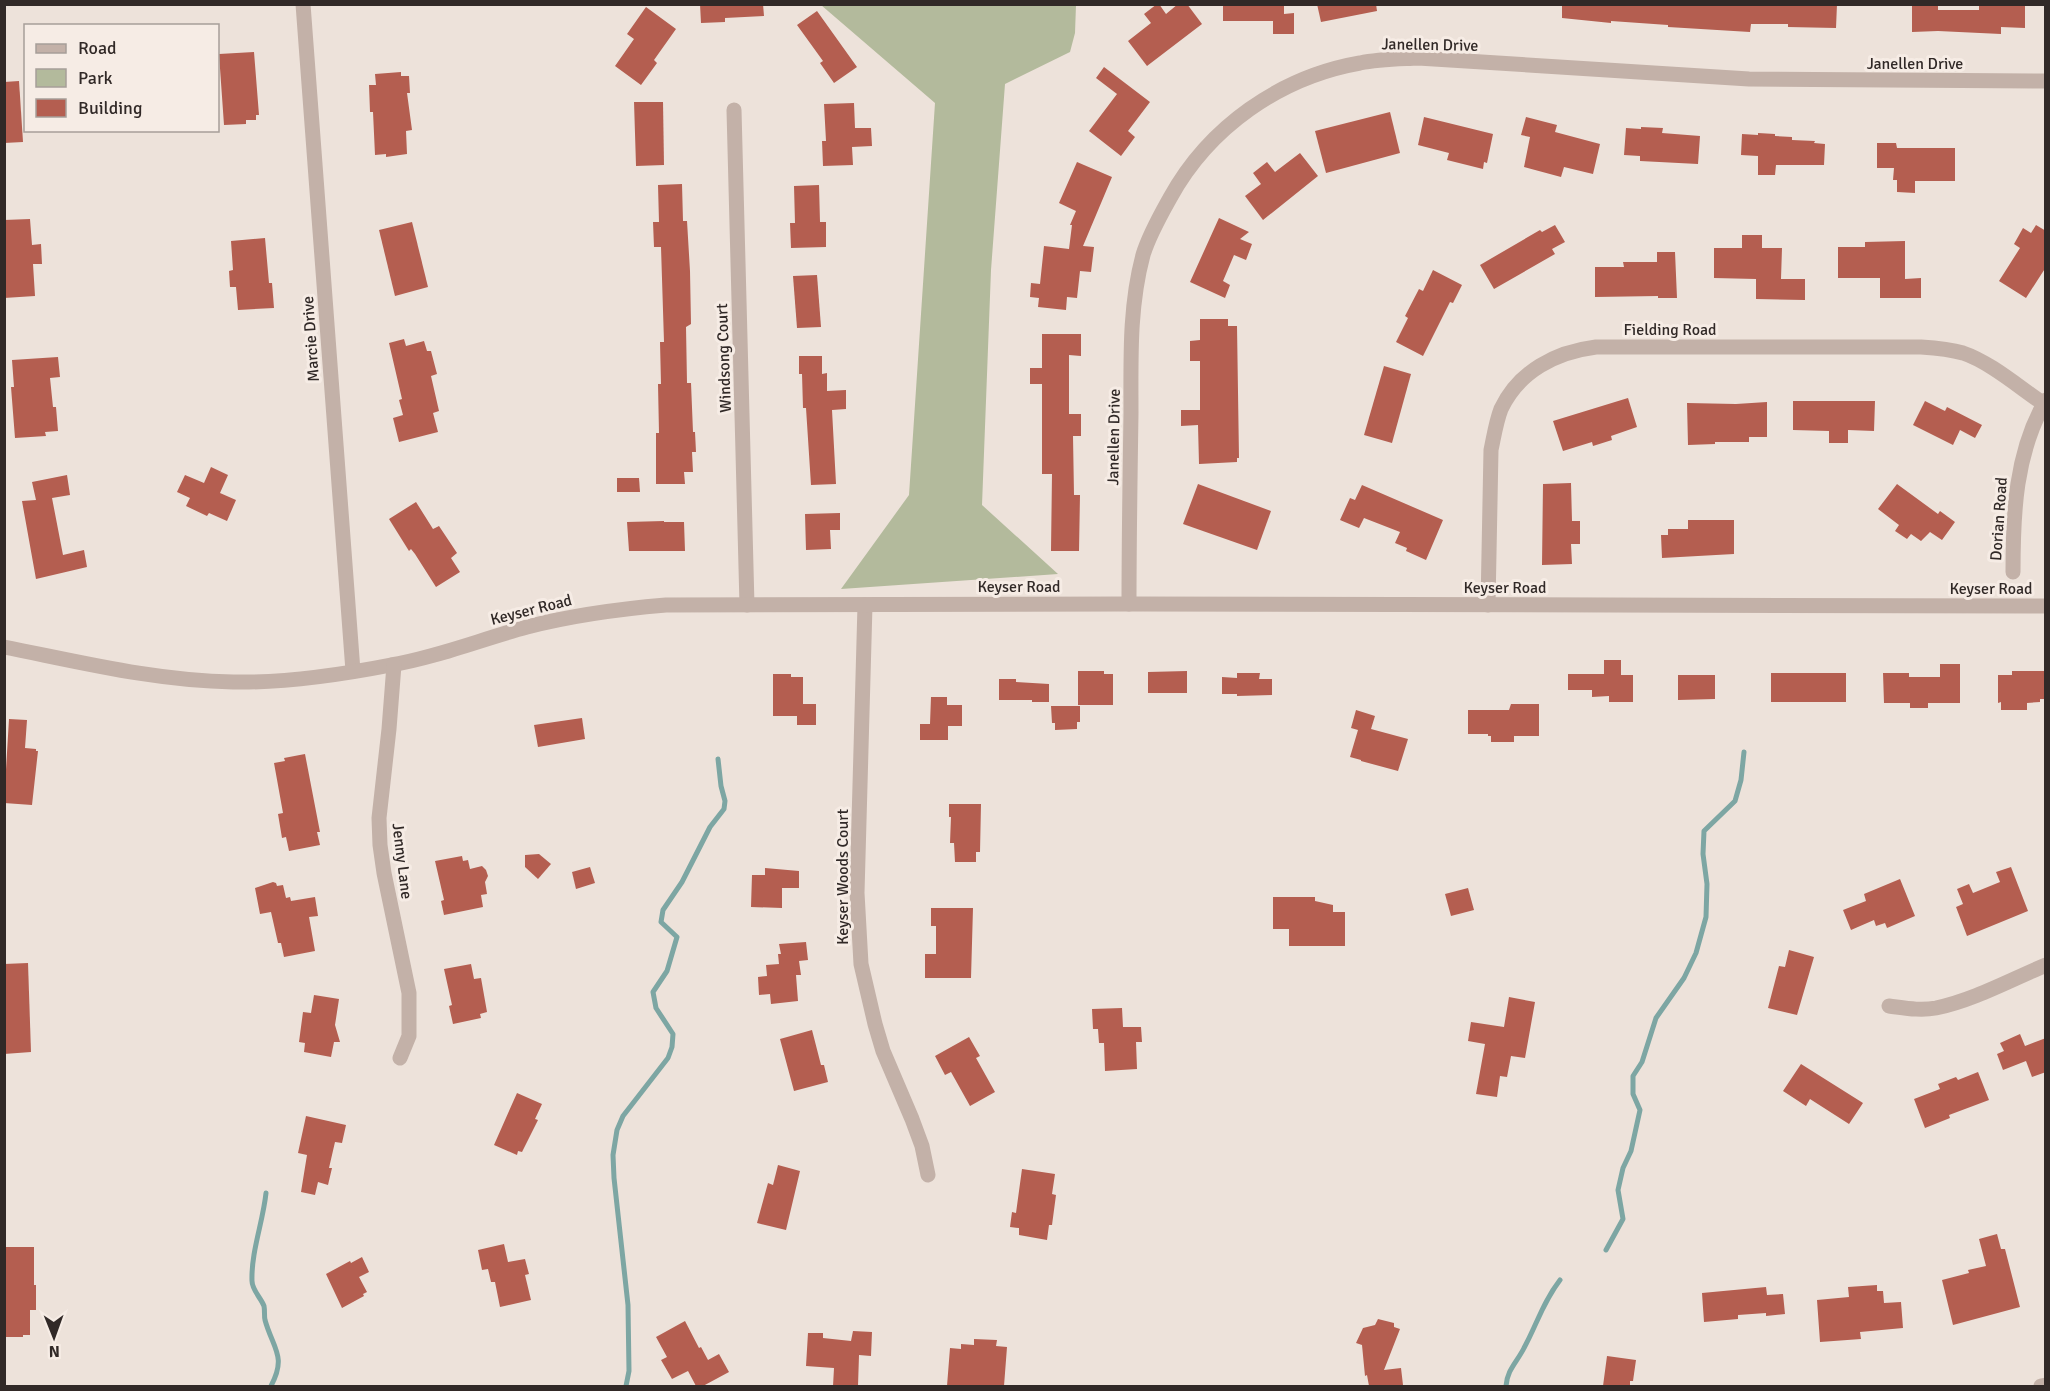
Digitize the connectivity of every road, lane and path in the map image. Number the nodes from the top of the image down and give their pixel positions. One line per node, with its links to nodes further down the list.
1 (303, 4): 13 (street, Marcie Drive)
2 (2046, 81): 6 (street, Janellen Drive)
3 (734, 110): 7 (street, Windsong Court)
4 (2044, 402): 5 (street, Dorian Road); 9 (street, Fielding Road)
5 (2013, 572)
6 (1129, 604): 8 (street, Keyser Road); 9 (street, Keyser Road)
7 (747, 605): 8 (street, Keyser Road); 12 (street, Keyser Road)
8 (865, 605): 17 (street, Keyser Woods Court)
9 (1488, 605): 10 (street, Keyser Road)
10 (2046, 606)
11 (4, 647): 13 (street, Keyser Road)
12 (394, 665): 13 (street, Keyser Road); 16 (street, Jenny Lane)
13 (353, 671)
14 (2046, 965): 15 (street)
15 (1889, 1005)
16 (400, 1058)
17 (928, 1175)
18 (2046, 1384): 19 (street)
19 (2041, 1386)

